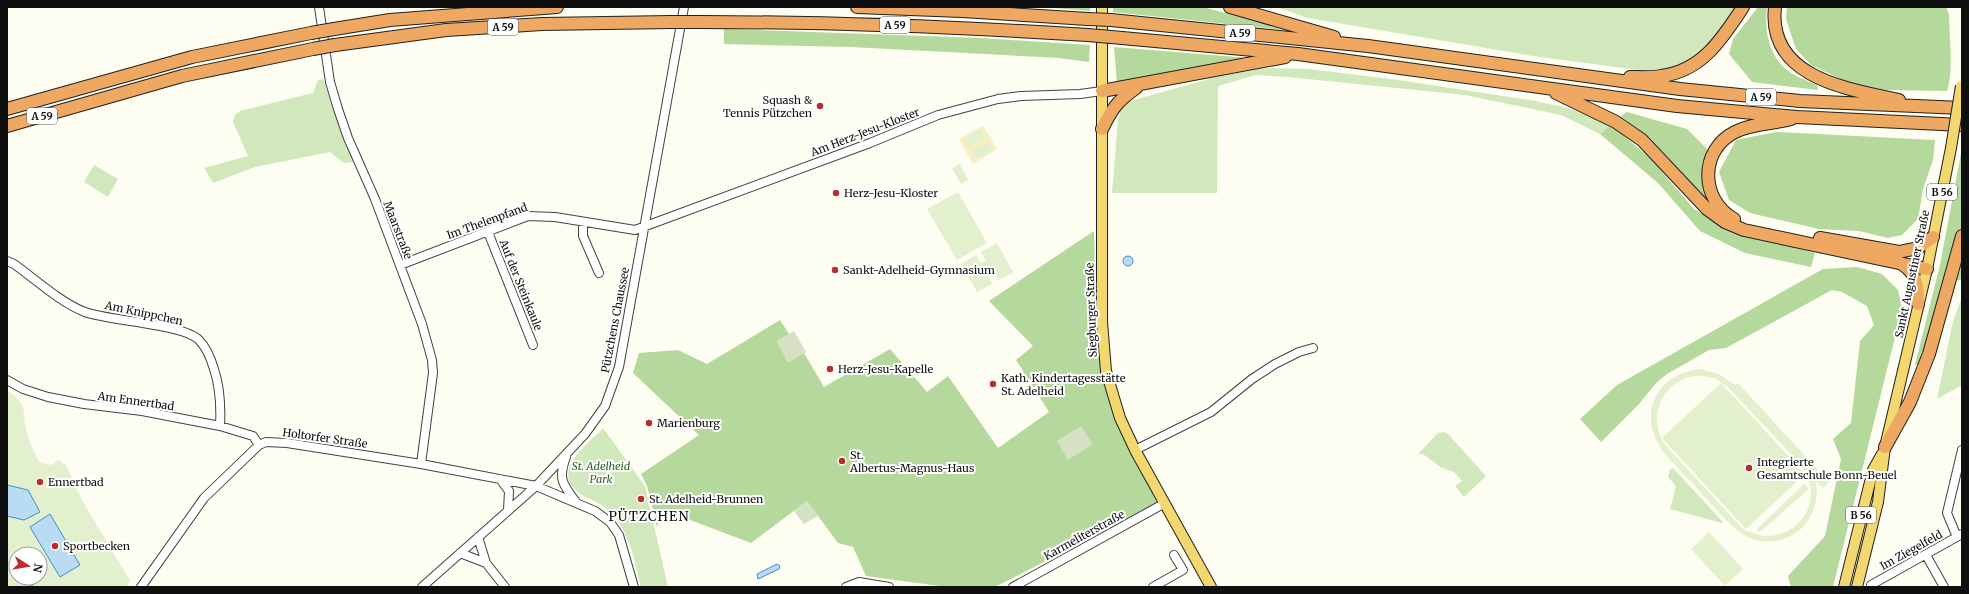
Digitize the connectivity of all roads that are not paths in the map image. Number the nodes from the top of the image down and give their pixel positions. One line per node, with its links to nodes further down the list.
1 (319, 7): 30 (street, Maarstraße)
2 (557, 7): 18 (highway, A 59, bridge)
3 (684, 7): 24 (street, Pützchens Chaussee)
4 (857, 7): 9 (highway, A 59, bridge)
5 (1102, 7): 15 (main road, Siegburger Straße)
6 (1230, 7): 9 (highway)
7 (1743, 7): 11 (highway)
8 (1775, 7): 16 (highway)
9 (1368, 46): 11 (highway, A 59)
10 (1298, 54): 13 (highway); 14 (highway, A 59); 21 (highway, A 59, bridge)
11 (1594, 78): 16 (highway, A 59)
12 (1962, 84): 27 (main road, Sankt Augustiner Straße / B 56, bridge)
13 (1140, 85): 15 (highway); 22 (highway)
14 (1548, 89): 19 (highway, A 59); 29 (highway)
15 (1102, 91): 22 (main road, Siegburger Straße); 24 (street, Am Herz-Jesu-Kloster)
16 (1929, 108): 17 (highway, A 59)
17 (1962, 108)
18 (7, 109)
19 (1797, 116): 20 (highway, A 59); 27 (highway)
20 (1962, 125)
21 (7, 126)
22 (1102, 129): 40 (main road, Siegburger Straße)
23 (583, 222): 24 (street, Im Thelenpfand); 25 (street, Im Thelenpfand); 32 (street)
24 (644, 228): 42 (street, Pützchens Chaussee)
25 (488, 232): 30 (street, Im Thelenpfand); 34 (street, Auf der Steinkaule)
26 (1962, 236): 39 (highway)
27 (1933, 237): 31 (main road, Sankt Augustiner Straße / B 56)
28 (7, 261): 37 (street, Am Knippchen)
29 (1900, 263): 31 (highway); 33 (highway)
30 (400, 265): 43 (street, Maarstraße)
31 (1927, 269): 33 (main road, Sankt Augustiner Straße / B 56)
32 (599, 273)
33 (1918, 304): 39 (main road, Sankt Augustiner Straße / B 56)
34 (533, 345)
35 (1313, 348): 40 (street)
36 (7, 380): 37 (street, Am Ennertbad)
37 (220, 426): 38 (street, Am Ennertbad)
38 (259, 445): 43 (street, Holtorfer Straße); 56 (street)
39 (1886, 447): 65 (main road, Sankt Augustiner Straße / B 56); 66 (main road, Sankt Augustiner Straße / B 56)
40 (1135, 450): 47 (main road, Siegburger Straße)
41 (1962, 450): 49 (street)
42 (568, 452): 45 (street, Pützchens Chaussee); 46 (street)
43 (421, 464): 44 (street, Holtorfer Straße)
44 (500, 479): 45 (street, Holtorfer Straße); 48 (street)
45 (536, 486): 46 (street, Holtorfer Straße); 48 (street, Pützchens Chaussee)
46 (577, 503): 59 (street, Holtorfer Straße)
47 (1165, 503): 62 (street, Karmeliterstraße); 64 (main road, Siegburger Straße)
48 (508, 510): 50 (street, Pützchens Chaussee)
49 (1959, 536): 53 (street, Im Ziegelfeld)
50 (478, 537): 51 (street, Pützchens Chaussee); 54 (street)
51 (460, 553): 54 (street); 57 (street, Pützchens Chaussee)
52 (1174, 555): 63 (street)
53 (1926, 555): 55 (street, Im Ziegelfeld); 67 (street)
54 (486, 563): 58 (street)
55 (1871, 585)
56 (141, 587)
57 (422, 587)
58 (505, 587)
59 (634, 587)
60 (846, 587): 61 (street)
61 (889, 587)
62 (1013, 587)
63 (1153, 587)
64 (1211, 587)
65 (1844, 587)
66 (1857, 587)
67 (1944, 587)

